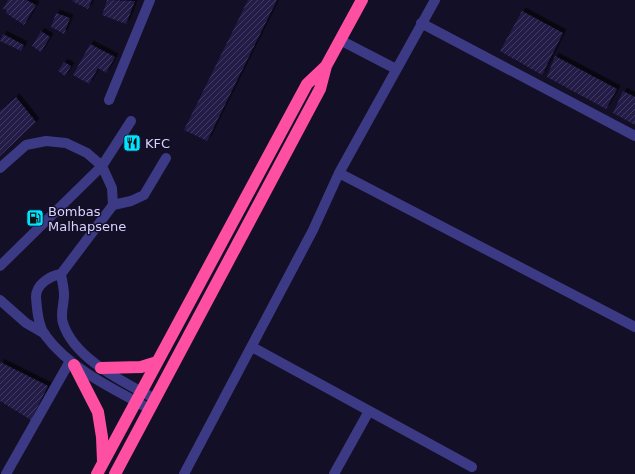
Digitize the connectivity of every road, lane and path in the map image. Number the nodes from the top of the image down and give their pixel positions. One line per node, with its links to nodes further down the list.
1 (150, 0): 8 (street)
2 (362, 0): 5 (highway)
3 (435, 0): 4 (street)
4 (421, 23): 7 (street); 10 (street)
5 (340, 40): 6 (highway); 7 (street)
6 (326, 66): 22 (highway); 26 (highway)
7 (396, 69): 14 (street)
8 (109, 100)
9 (131, 122): 12 (street)
10 (635, 136)
11 (166, 158): 15 (street)
12 (102, 166): 13 (street); 15 (street); 16 (street)
13 (0, 168)
14 (339, 172): 19 (street); 21 (street)
15 (113, 205): 17 (street)
16 (0, 266)
17 (61, 274): 20 (street); 24 (street)
18 (0, 300): 20 (street)
19 (635, 328)
20 (44, 334): 23 (street)
21 (252, 347): 27 (street); 33 (street)
22 (157, 362): 24 (highway); 25 (highway)
23 (72, 363): 25 (street); 28 (highway); 30 (street)
24 (101, 368): 25 (street)
25 (137, 396): 26 (street); 28 (highway)
26 (153, 404): 32 (highway)
27 (369, 411): 29 (street); 34 (street)
28 (103, 462): 31 (highway)
29 (472, 467)
30 (6, 474)
31 (97, 474)
32 (115, 474)
33 (184, 474)
34 (334, 474)

